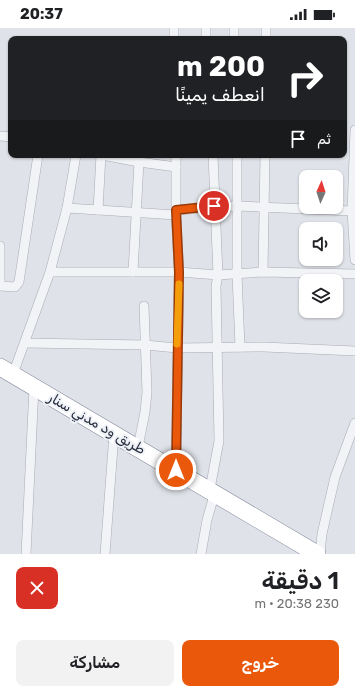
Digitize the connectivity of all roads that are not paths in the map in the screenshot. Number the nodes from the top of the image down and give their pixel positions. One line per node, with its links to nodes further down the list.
1 (355, 130): 17 (street)
2 (38, 158): 30 (street)
3 (75, 158): 14 (street)
4 (102, 158): 16 (street)
5 (117, 158): 10 (street)
6 (176, 158): 11 (street)
7 (213, 158): 12 (street)
8 (237, 158): 13 (street)
9 (265, 158): 15 (street)
10 (138, 162): 11 (street); 18 (street)
11 (176, 167): 19 (street)
12 (214, 206): 13 (street); 19 (street); 27 (street)
13 (237, 206): 15 (street); 28 (street)
14 (67, 208): 16 (street); 23 (street)
15 (263, 208): 17 (street); 26 (street)
16 (98, 210): 18 (street)
17 (352, 211): 20 (street)
18 (135, 212): 19 (street); 24 (street)
19 (176, 212): 25 (street)
20 (354, 229): 22 (street)
21 (0, 246): 30 (street)
22 (355, 260)
23 (50, 272): 24 (street); 32 (street)
24 (133, 272): 25 (street)
25 (179, 272): 27 (street); 35 (street)
26 (263, 272): 28 (street); 29 (street)
27 (218, 274): 28 (street); 36 (street)
28 (237, 274): 34 (street)
29 (355, 274)
30 (0, 286)
31 (144, 306): 33 (street)
32 (25, 343): 33 (street); 38 (street)
33 (145, 345): 35 (street); 42 (street)
34 (240, 347): 36 (street); 37 (street)
35 (177, 348): 36 (street); 43 (street)
36 (218, 348): 44 (street)
37 (355, 351)
38 (7, 370): 39 (highway, طريق ود مدني سنار)
39 (34, 387): 41 (highway, طريق ود مدني سنار); 46 (street)
40 (355, 423): 45 (street)
41 (114, 434): 42 (highway, طريق ود مدني سنار); 47 (street)
42 (138, 447): 43 (highway, طريق ود مدني سنار)
43 (176, 470): 44 (highway, طريق ود مدني سنار)
44 (212, 491): 45 (highway, طريق ود مدني سنار); 48 (street)
45 (312, 552)
46 (26, 554)
47 (105, 554)
48 (201, 554)

